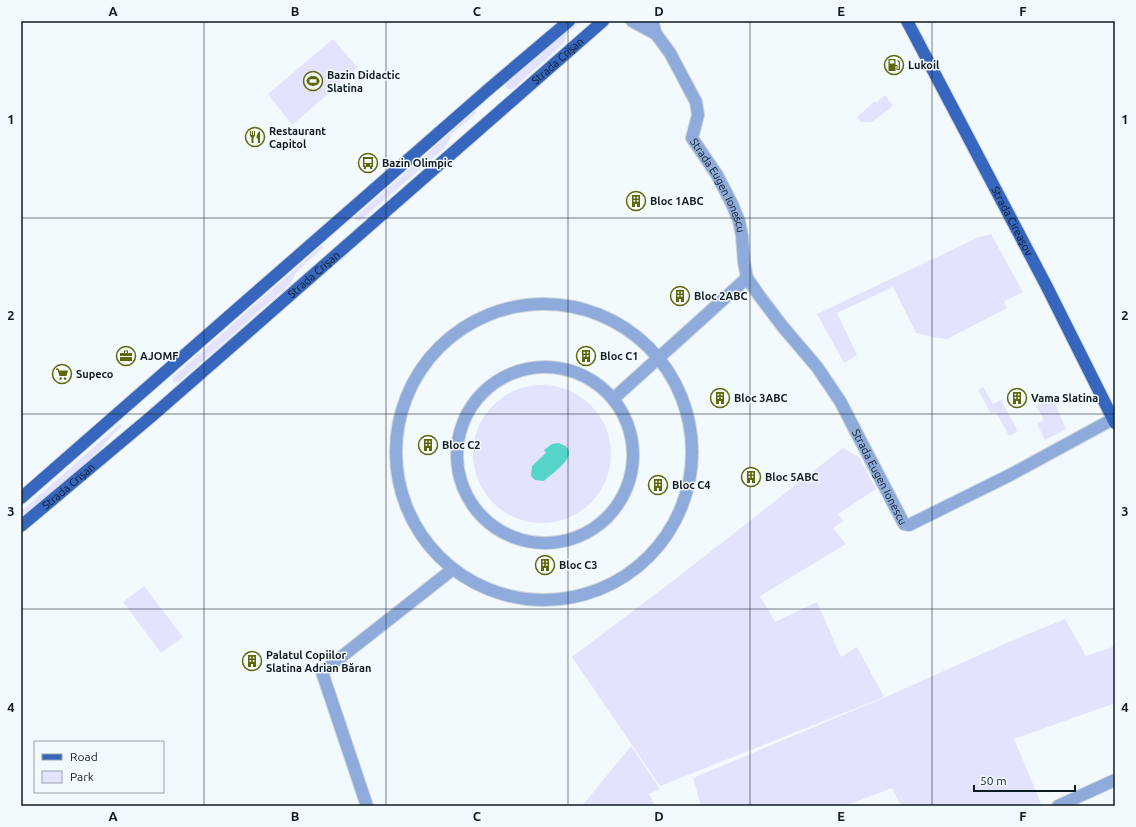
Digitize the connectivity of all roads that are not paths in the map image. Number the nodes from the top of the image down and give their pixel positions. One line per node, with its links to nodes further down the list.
1 (569, 21): 11 (main road, Strada Crișan)
2 (603, 21): 12 (main road, Strada Crișan)
3 (632, 21): 6 (street, Strada Eugen Ionescu)
4 (652, 21): 6 (street, Strada Eugen Ionescu)
5 (907, 21): 10 (main road, Strada Cireașov)
6 (656, 34): 7 (street, Strada Eugen Ionescu)
7 (747, 278): 8 (street); 10 (street, Strada Eugen Ionescu)
8 (659, 358): 9 (street); 13 (street); 13 (street)
9 (613, 399): 9 (street)
10 (1114, 421)
11 (21, 498)
12 (21, 526)
13 (453, 569): 15 (street)
14 (1115, 780): 16 (street)
15 (367, 806)
16 (1058, 806)

